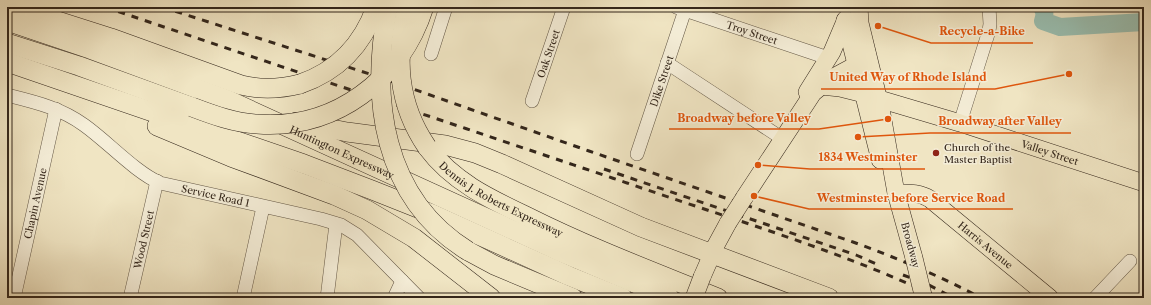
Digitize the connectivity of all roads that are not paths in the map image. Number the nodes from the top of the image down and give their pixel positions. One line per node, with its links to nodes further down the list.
1 (10, 7): 2 (highway, bridge)
2 (376, 7)
3 (388, 7): 45 (highway, bridge)
4 (407, 7): 49 (highway, Dennis J. Roberts Expressway, bridge)
5 (424, 7): 13 (highway, bridge)
6 (446, 7): 14 (street)
7 (564, 7): 23 (street, Oak Street)
8 (859, 7): 16 (main road, Broadway)
9 (989, 7): 26 (street)
10 (682, 8): 15 (street, Troy Street); 18 (street, Dike Street)
11 (848, 14): 15 (main road); 16 (main road, Broadway)
12 (7, 22): 25 (highway, Huntington Expressway)
13 (7, 43)
14 (431, 54)
15 (828, 58): 27 (main road)
16 (862, 59): 19 (main road); 22 (main road, Broadway)
17 (7, 62): 20 (highway)
18 (667, 63): 27 (street); 28 (street, Dike Street)
19 (821, 86): 22 (main road, Valley Street); 27 (main road)
20 (81, 87): 44 (highway); 46 (highway)
21 (7, 95): 24 (street, Service Road 1)
22 (871, 96): 26 (main road, Valley Street); 31 (main road, Broadway)
23 (532, 101)
24 (56, 109): 29 (street, Service Road 1); 38 (street, Chapin Avenue)
25 (262, 114): 34 (highway); 47 (highway, Huntington Expressway)
26 (960, 123): 30 (main road, Valley Street)
27 (783, 139): 34 (main road, bridge)
28 (637, 154)
29 (157, 181): 32 (street, Service Road 1); 39 (street, Wood Street)
30 (1144, 183)
31 (896, 193): 37 (main road, Broadway, bridge); 51 (main road, Harris Avenue)
32 (263, 207): 33 (street, Service Road 1); 40 (street)
33 (336, 224): 36 (street, Service Road 1); 41 (street)
34 (712, 254): 48 (main road, bridge); 50 (highway)
35 (1130, 261): 52 (street)
36 (402, 281): 42 (street); 43 (street, Service Road 1)
37 (924, 297)
38 (14, 298)
39 (130, 298)
40 (243, 298)
41 (327, 298)
42 (394, 298)
43 (419, 298)
44 (490, 298)
45 (573, 298)
46 (623, 298)
47 (670, 298)
48 (694, 298)
49 (718, 298)
50 (829, 298)
51 (1050, 298)
52 (1095, 298)

